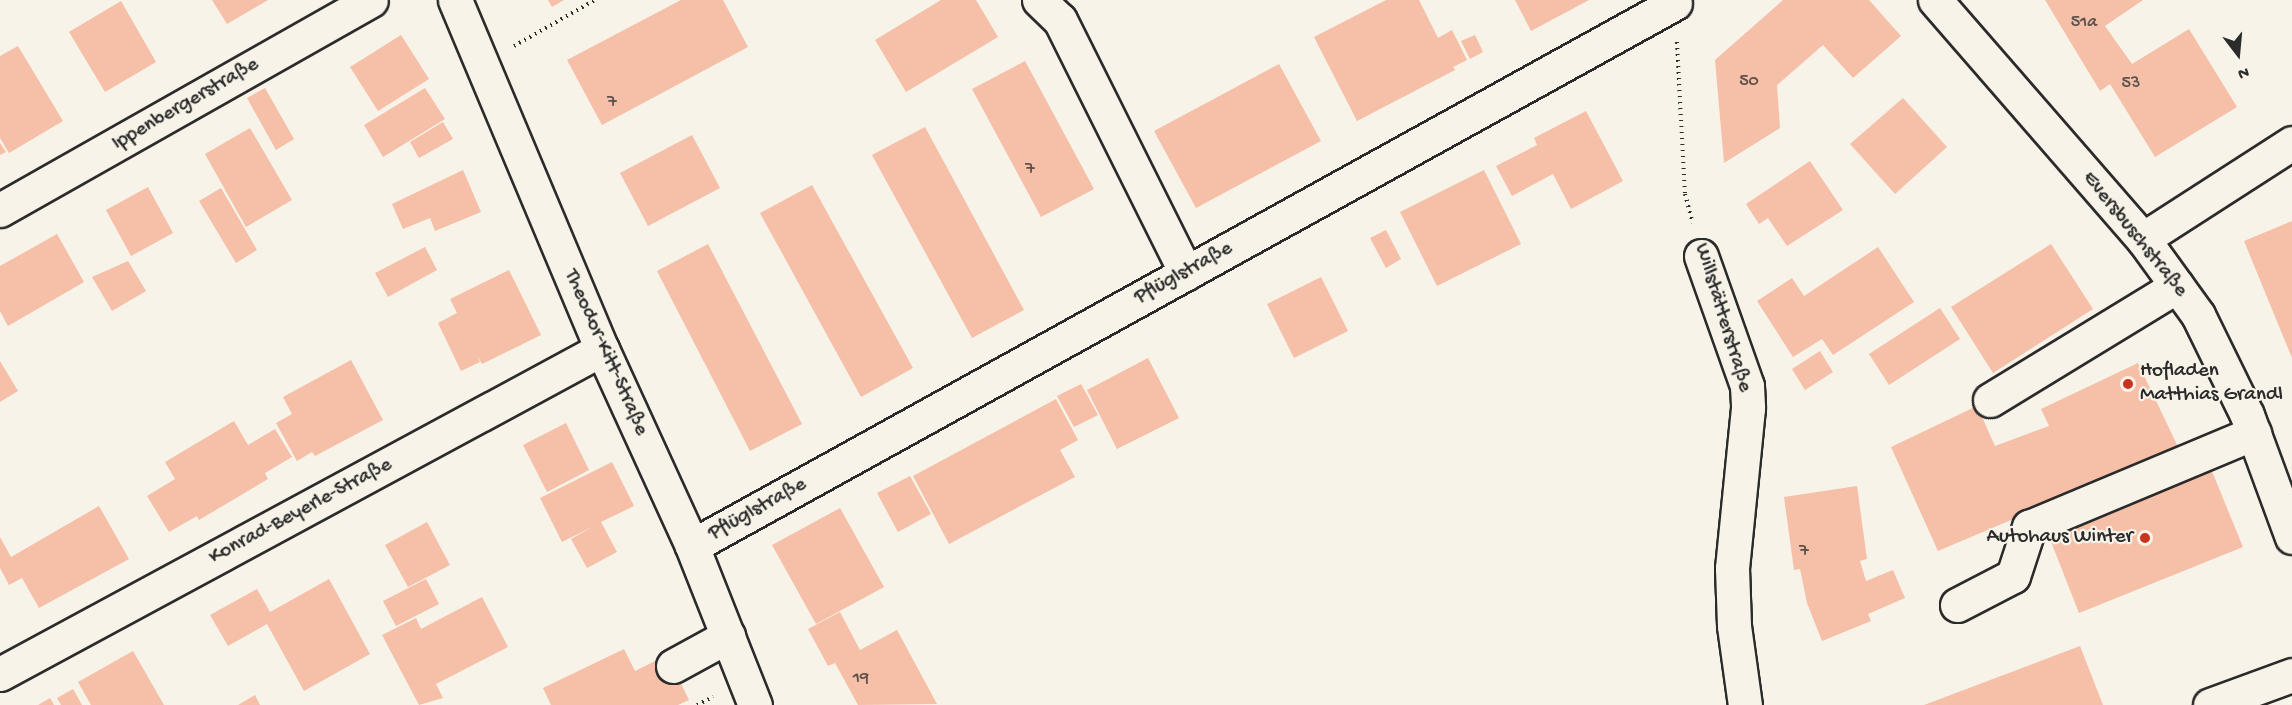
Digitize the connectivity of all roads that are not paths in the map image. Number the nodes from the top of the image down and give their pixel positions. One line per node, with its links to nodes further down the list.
1 (371, 0): 7 (street, Ippenbergerstraße)
2 (455, 0): 12 (street, Theodor-Kitt-Straße)
3 (1935, 0): 8 (street, Eversbuschstraße)
4 (1675, 3): 10 (street, Pflüglstraße)
5 (1056, 7): 10 (street)
6 (2292, 142): 8 (street)
7 (0, 210)
8 (2143, 239): 11 (street, Eversbuschstraße)
9 (1701, 256): 23 (street, Willstätterstraße)
10 (1186, 273): 16 (street, Pflüglstraße)
11 (2177, 286): 13 (street); 14 (street, Eversbuschstraße)
12 (602, 349): 16 (street, Theodor-Kitt-Straße); 20 (street, Konrad-Beyerle-Straße)
13 (1990, 400)
14 (2254, 433): 15 (street, Eversbuschstraße); 17 (street)
15 (2292, 537)
16 (692, 546): 18 (street, Theodor-Kitt-Straße)
17 (1957, 604)
18 (728, 636): 19 (street); 22 (street, Theodor-Kitt-Straße)
19 (673, 666)
20 (0, 674)
21 (2292, 675): 24 (street)
22 (755, 705)
23 (1745, 705)
24 (2210, 705)

